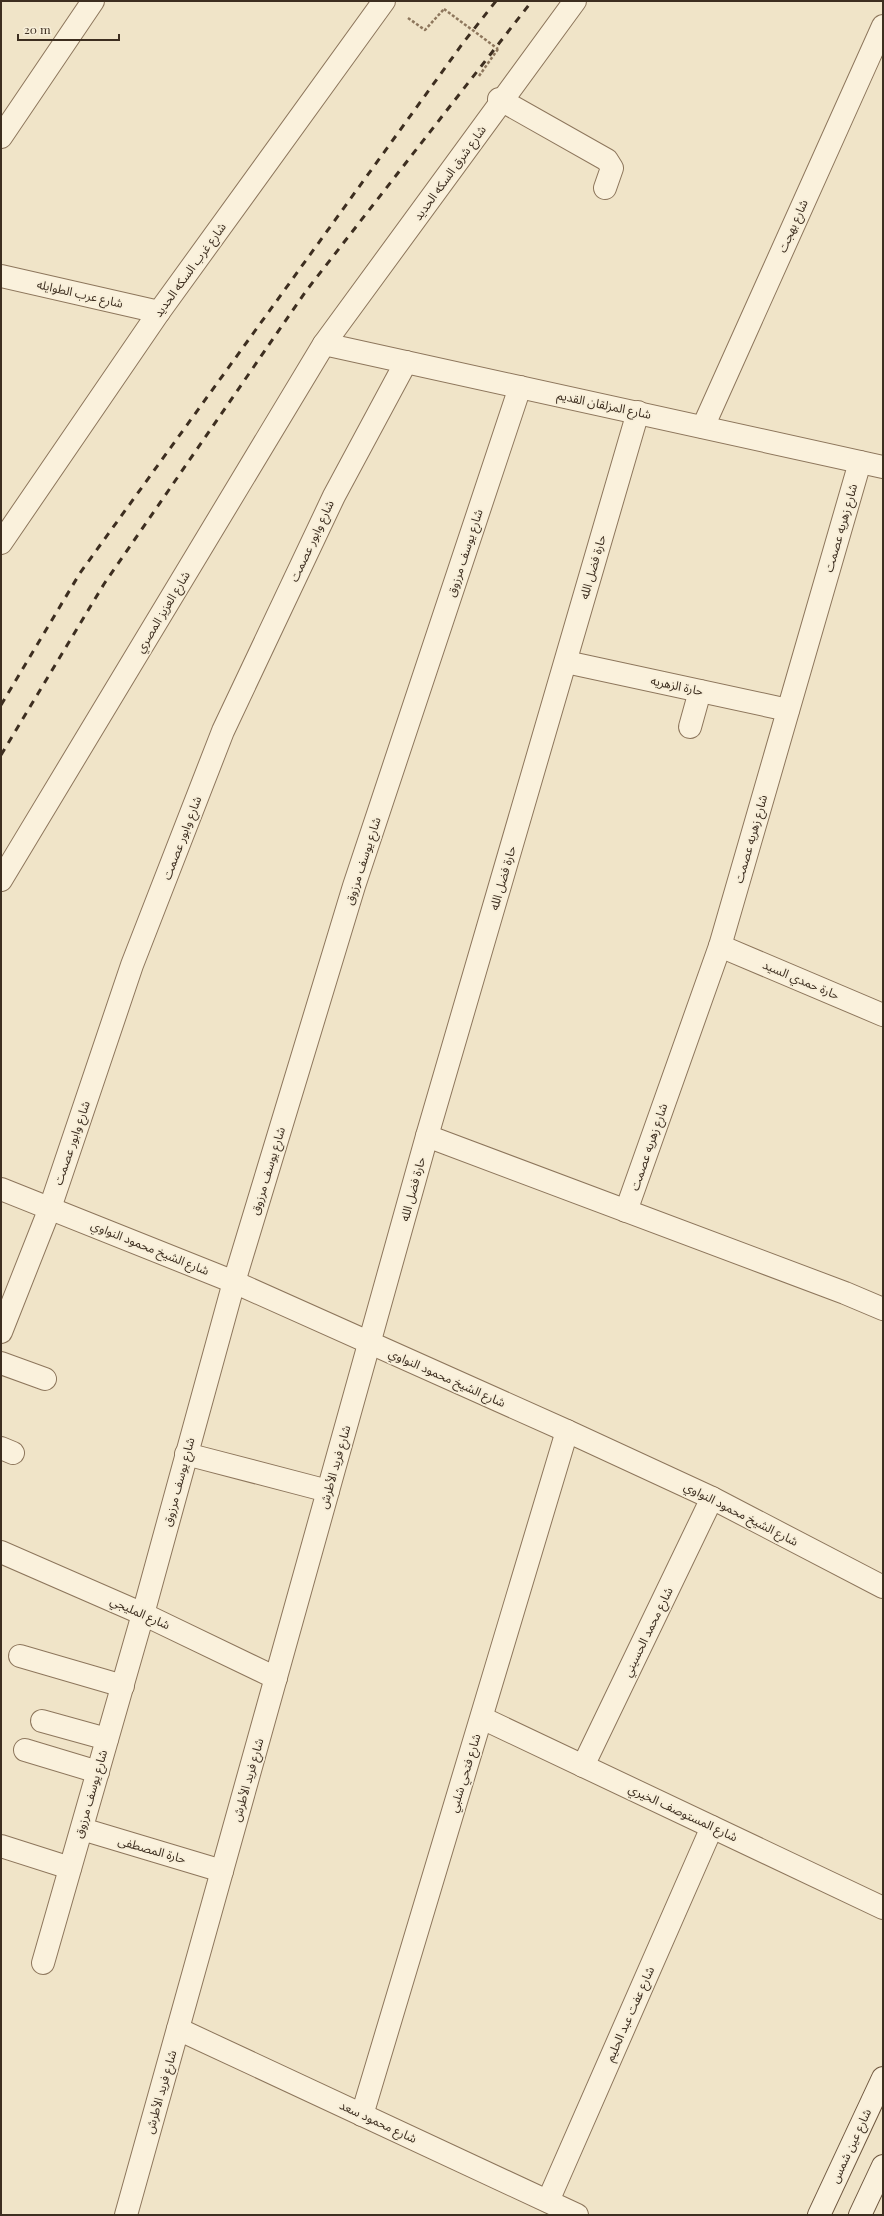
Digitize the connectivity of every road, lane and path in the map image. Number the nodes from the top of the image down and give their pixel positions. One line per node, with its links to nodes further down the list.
1 (93, 1): 8 (street)
2 (384, 1): 11 (street, شارع غرب السكه الحديد)
3 (576, 1): 7 (street, شارع شرق السكه الحديد)
4 (883, 26): 16 (street, شارع بهجت)
5 (425, 30): 6 (path, bridge)
6 (475, 82)
7 (500, 101): 9 (street); 12 (street, شارع شرق السكه الحديد)
8 (1, 137)
9 (605, 188)
10 (1, 276): 11 (street, شارع عرب الطوايله)
11 (159, 312): 19 (street, شارع غرب السكه الحديد)
12 (324, 344): 13 (street, شارع المزلقان القديم); 24 (street, شارع العزيز المصري)
13 (406, 362): 14 (street, شارع المزلقان القديم); 29 (street, شارع وابور عصمت)
14 (520, 387): 15 (street, شارع المزلقان القديم); 31 (street, شارع يوسف مرزوق)
15 (638, 412): 16 (street, شارع المزلقان القديم); 20 (street, حارة فضل الله)
16 (703, 427): 17 (street, شارع المزلقان القديم)
17 (860, 462): 18 (street, شارع المزلقان القديم); 22 (street, شارع زهريه عصمت)
18 (883, 467)
19 (1, 543)
20 (566, 662): 21 (street, حارة الزهريه); 27 (street, حارة فضل الله)
21 (700, 691): 22 (street, حارة الزهريه); 23 (street)
22 (788, 710): 25 (street, شارع زهريه عصمت)
23 (690, 726)
24 (1, 880)
25 (720, 946): 26 (street, حارة حمدي السيد); 30 (street, شارع زهريه عصمت)
26 (883, 1015)
27 (427, 1136): 30 (street); 34 (street, حارة فضل الله)
28 (1, 1189): 29 (street, شارع الشيخ محمود النواوي)
29 (50, 1208): 31 (street, شارع الشيخ محمود النواوي); 33 (street, شارع وابور عصمت)
30 (626, 1211): 32 (street)
31 (234, 1282): 34 (street, شارع الشيخ محمود النواوي); 38 (street, شارع يوسف مرزوق)
32 (883, 1309)
33 (1, 1332)
34 (370, 1344): 37 (street, شارع الشيخ محمود النواوي); 39 (street, شارع فريد الأطرش)
35 (1, 1363): 36 (street)
36 (45, 1379)
37 (567, 1431): 40 (street, شارع الشيخ محمود النواوي); 47 (street, شارع فتحي شلبي)
38 (186, 1454): 39 (street); 43 (street, شارع يوسف مرزوق)
39 (328, 1492): 45 (street, شارع فريد الأطرش)
40 (712, 1498): 42 (street, شارع الشيخ محمود النواوي); 51 (street, شارع محمد الحسيني)
41 (1, 1552): 43 (street, شارع المليجي)
42 (883, 1587)
43 (143, 1614): 45 (street, شارع المليجي); 46 (street, شارع يوسف مرزوق)
44 (20, 1656): 46 (street)
45 (276, 1678): 57 (street, شارع فريد الأطرش)
46 (122, 1686): 49 (street, شارع يوسف مرزوق)
47 (482, 1718): 51 (street, شارع المستوصف الخيري); 62 (street, شارع فتحي شلبي)
48 (42, 1721): 49 (street)
49 (107, 1739): 52 (street, شارع يوسف مرزوق)
50 (25, 1750): 52 (street)
51 (583, 1766): 53 (street, شارع المستوصف الخيري)
52 (98, 1772): 54 (street, شارع يوسف مرزوق)
53 (712, 1827): 58 (street, شارع المستوصف الخيري); 64 (street, شارع عفت عبد الحليم)
54 (82, 1829): 56 (street, شارع يوسف مرزوق); 57 (street, حارة المصطفى)
55 (1, 1846): 56 (street)
56 (70, 1868): 59 (street, شارع يوسف مرزوق)
57 (222, 1871): 60 (street, شارع فريد الأطرش)
58 (883, 1908)
59 (43, 1963)
60 (178, 2029): 62 (street, شارع محمود سعد); 65 (street, شارع فريد الأطرش)
61 (883, 2078): 67 (street, شارع عين شمس)
62 (362, 2115): 64 (street, شارع محمود سعد)
63 (883, 2166): 68 (street)
64 (548, 2202): 66 (street, شارع محمود سعد)
65 (126, 2215)
66 (577, 2215)
67 (819, 2215)
68 (860, 2215)

